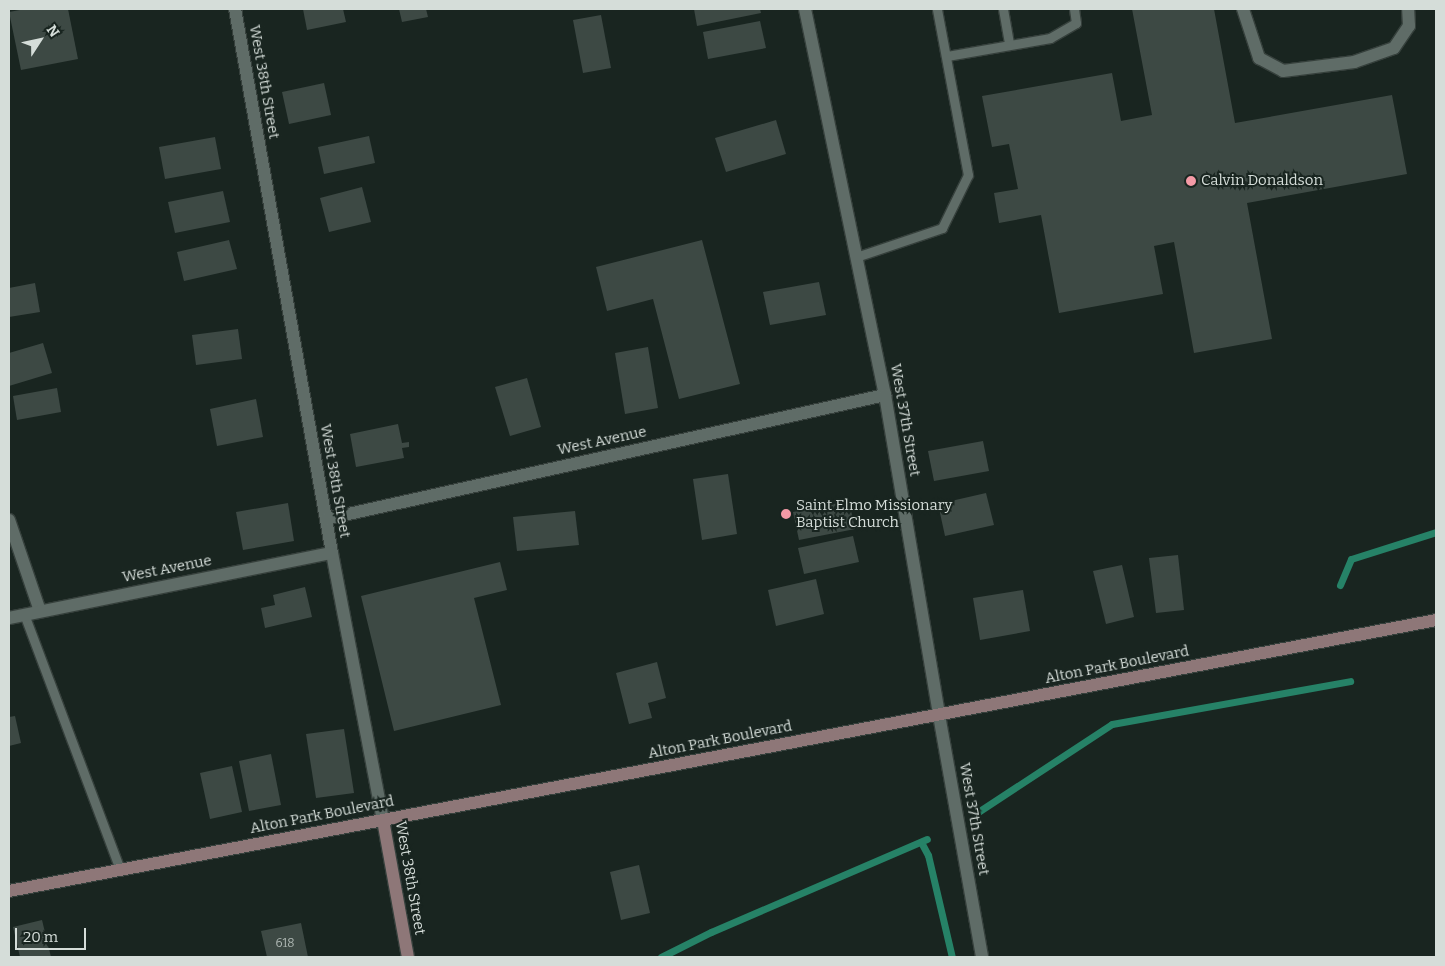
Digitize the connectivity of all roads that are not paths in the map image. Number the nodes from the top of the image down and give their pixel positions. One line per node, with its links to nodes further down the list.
1 (235, 9): 12 (street, West 38th Street)
2 (805, 9): 10 (street, West 37th Street)
3 (937, 9): 9 (lane)
4 (1003, 9): 8 (lane)
5 (1074, 9): 8 (lane)
6 (1243, 9): 7 (street)
7 (1408, 9)
8 (1009, 44): 9 (lane)
9 (947, 56): 10 (lane)
10 (856, 257): 11 (street, West 37th Street)
11 (885, 395): 12 (street, West Avenue); 19 (street, West 37th Street)
12 (326, 519): 14 (street, West 38th Street)
13 (9, 520): 15 (street)
14 (332, 553): 15 (street, West Avenue); 20 (street, West 38th Street)
15 (40, 611): 16 (street, West Avenue)
16 (24, 614): 17 (street, West Avenue); 21 (lane)
17 (9, 618)
18 (1436, 620): 19 (main road, Alton Park Boulevard)
19 (939, 715): 20 (main road, Alton Park Boulevard); 24 (street, West 37th Street)
20 (383, 820): 21 (main road, Alton Park Boulevard); 23 (main road, West 38th Street)
21 (120, 870): 22 (main road, Alton Park Boulevard)
22 (9, 891)
23 (408, 957)
24 (982, 957)

